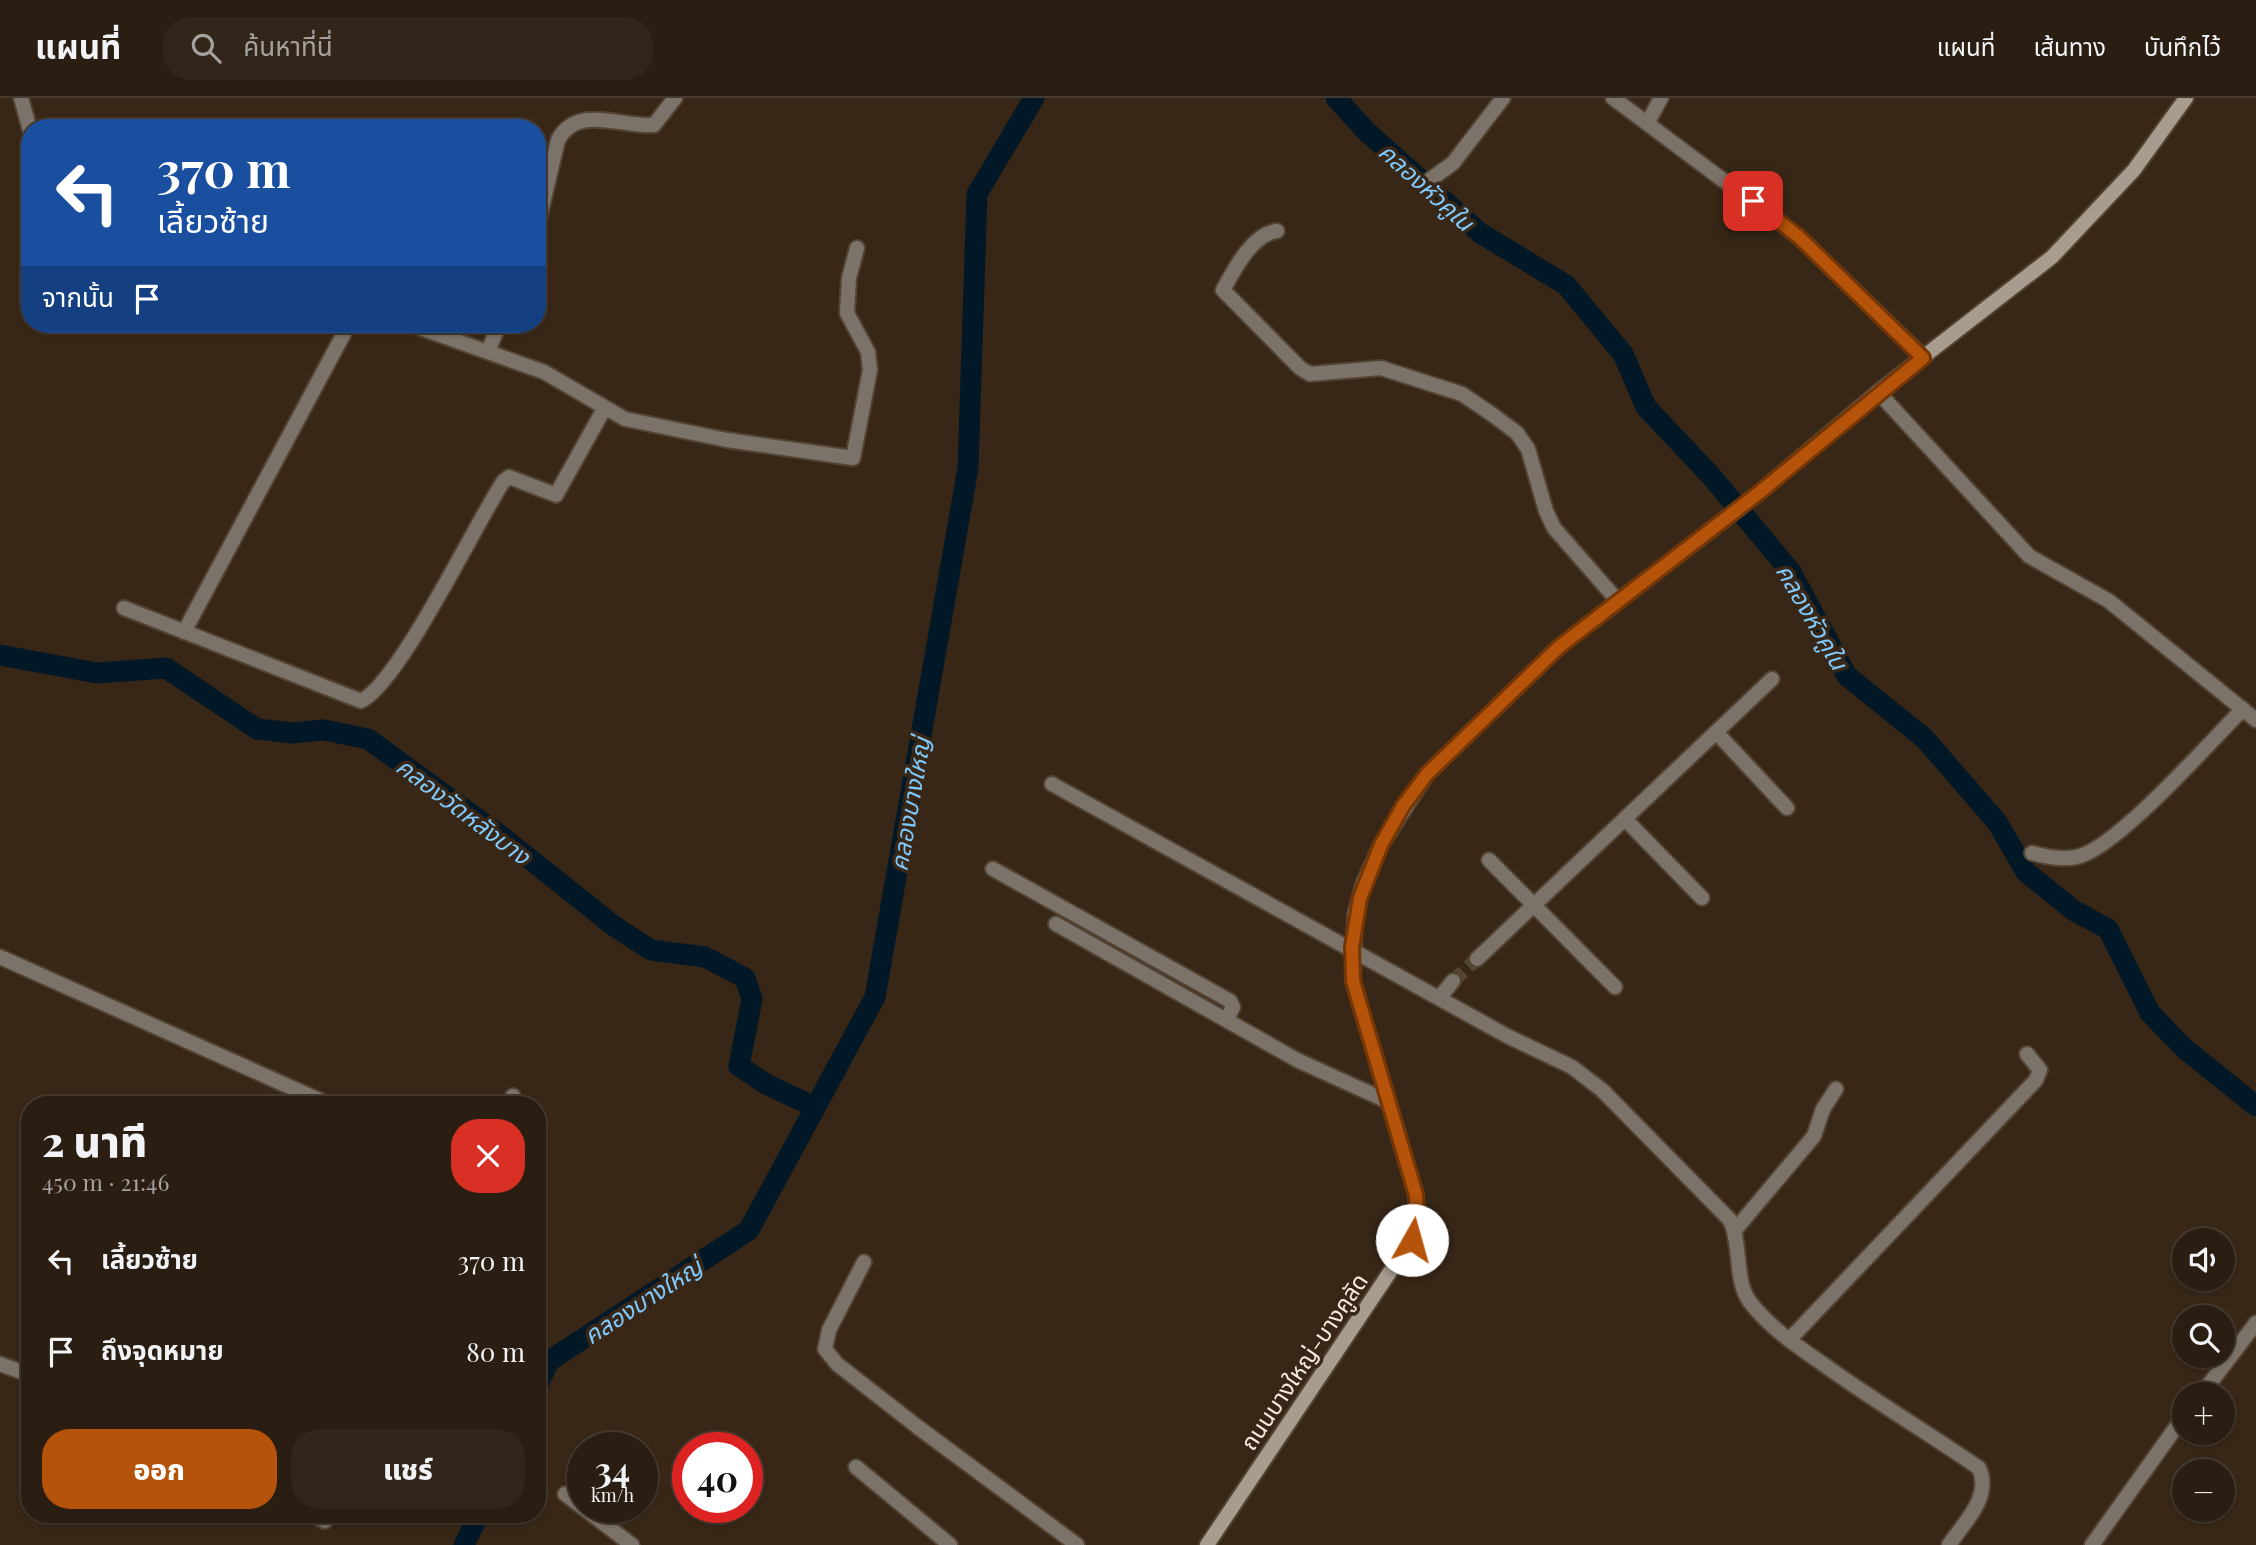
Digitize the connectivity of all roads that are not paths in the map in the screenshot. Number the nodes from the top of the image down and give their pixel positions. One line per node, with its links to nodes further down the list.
1 (21, 98): 7 (street)
2 (675, 98): 10 (street)
3 (1503, 98): 9 (street)
4 (1613, 98): 8 (street)
5 (1661, 98): 8 (street)
6 (2186, 98): 17 (street, ถนนบางใหญ่-บางคูลัด)
7 (27, 119)
8 (1648, 122): 17 (street)
9 (1427, 182)
10 (546, 190)
11 (1277, 231): 20 (street)
12 (857, 248): 19 (street)
13 (344, 333): 22 (street)
14 (434, 333): 16 (street)
15 (495, 333): 16 (street)
16 (488, 352): 19 (street)
17 (1923, 358): 18 (street, ถนนบางใหญ่-บางคูลัด)
18 (1878, 393): 20 (street, ถนนบางใหญ่-บางคูลัด); 24 (street)
19 (604, 408): 22 (street)
20 (1617, 600): 36 (street, ถนนบางใหญ่-บางคูลัด)
21 (124, 608): 22 (street)
22 (184, 632)
23 (1772, 679): 26 (street)
24 (2243, 709): 25 (street); 30 (street)
25 (2256, 720)
26 (1716, 732): 28 (street); 29 (street)
27 (1052, 784): 36 (street)
28 (1787, 808)
29 (1625, 819): 33 (street); 34 (street)
30 (2032, 853)
31 (1489, 860): 34 (street)
32 (993, 869): 42 (street)
33 (1702, 898)
34 (1533, 905): 38 (street); 40 (street)
35 (1056, 924): 42 (street)
36 (1352, 947): 41 (street); 46 (street, ถนนบางใหญ่-บางคูลัด)
37 (0, 957): 45 (street)
38 (1477, 959)
39 (1452, 981): 41 (street)
40 (1615, 986)
41 (1440, 997): 47 (street)
42 (1227, 1019): 46 (street)
43 (2027, 1054): 50 (street)
44 (1836, 1089): 47 (street)
45 (310, 1096)
46 (1390, 1102): 60 (street, ถนนบางใหญ่-บางคูลัด)
47 (1735, 1230): 50 (street)
48 (864, 1262): 59 (street)
49 (2256, 1323): 53 (street)
50 (1789, 1340): 61 (street)
51 (0, 1364): 52 (street)
52 (21, 1372)
53 (2211, 1382)
54 (2172, 1433): 62 (street)
55 (856, 1467): 58 (street)
56 (565, 1494): 57 (street)
57 (632, 1545)
58 (950, 1545)
59 (1077, 1545)
60 (1207, 1545)
61 (1949, 1545)
62 (2092, 1545)

